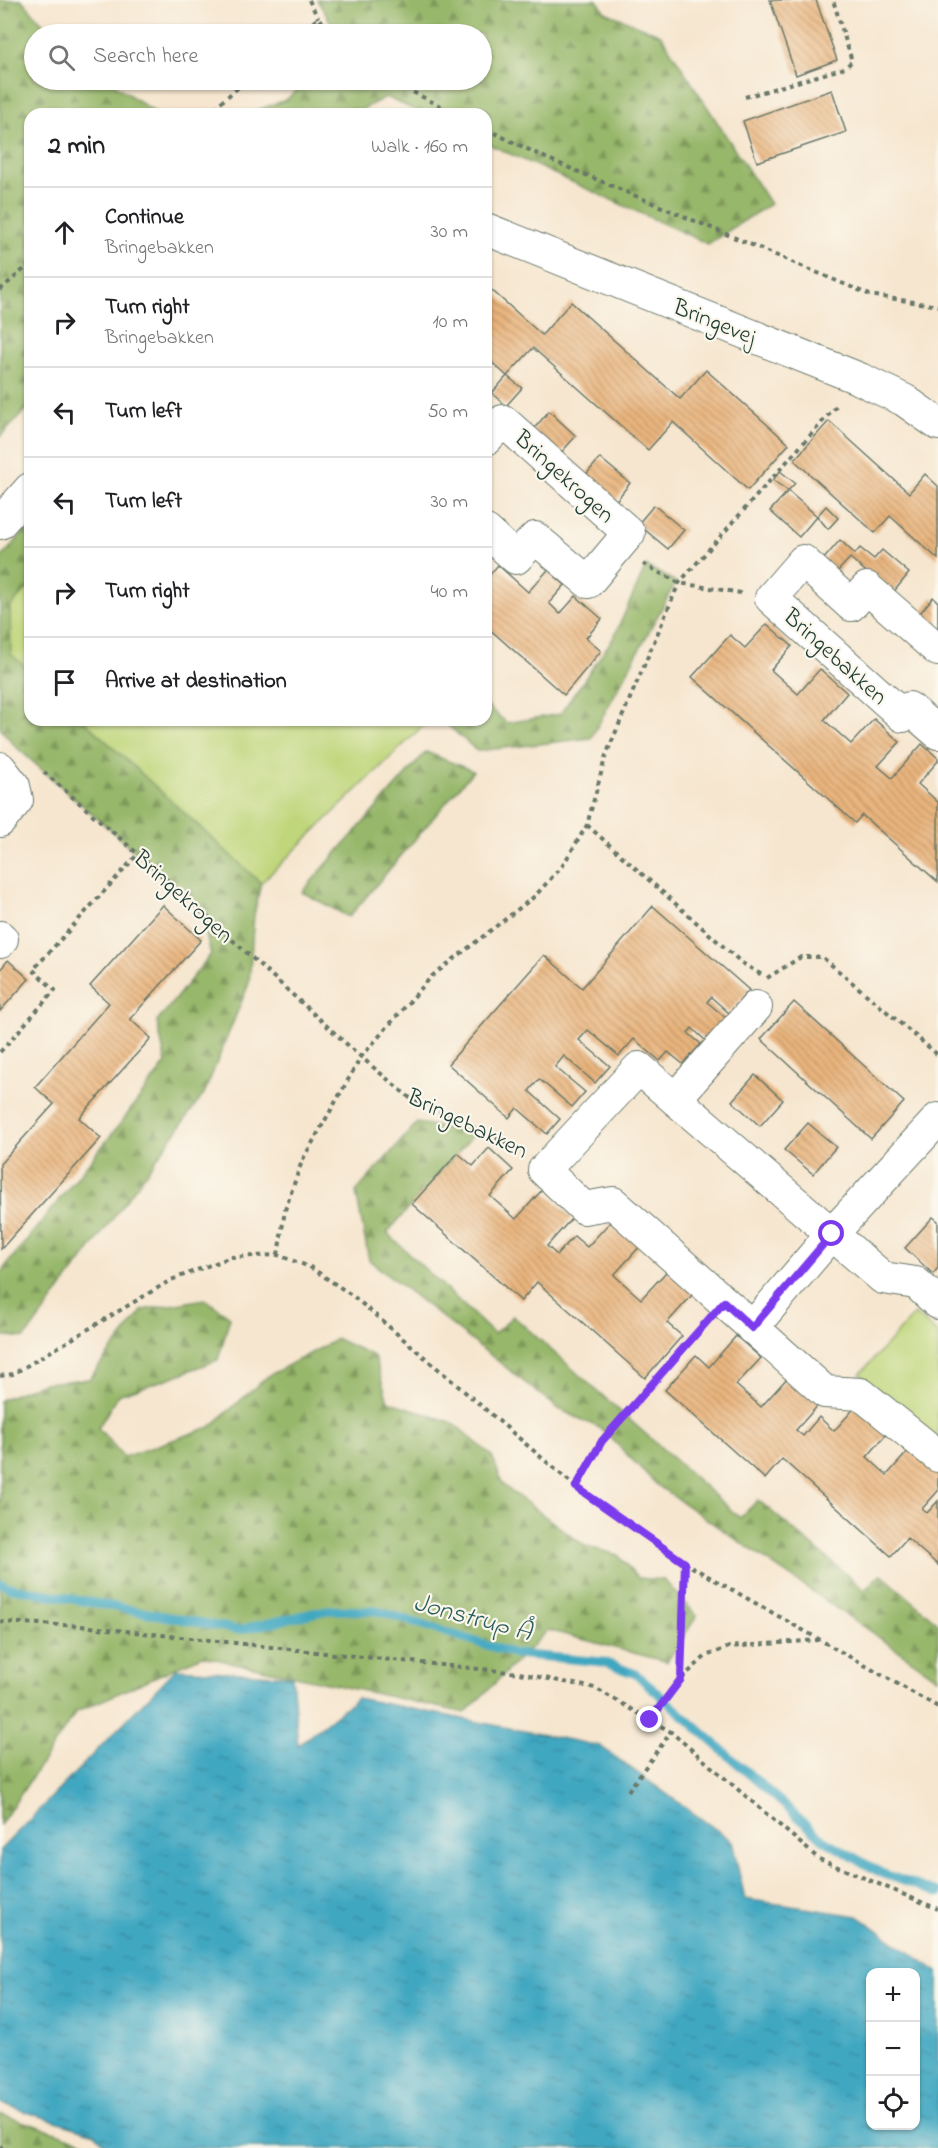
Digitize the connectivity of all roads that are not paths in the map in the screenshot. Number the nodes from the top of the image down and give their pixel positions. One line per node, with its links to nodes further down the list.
1 (492, 231): 2 (street, Bringevej)
2 (938, 424)
3 (492, 433): 6 (street, Bringekrogen)
4 (24, 496): 5 (street)
5 (0, 523)
6 (492, 536)
7 (938, 650): 8 (street, Bringebakken)
8 (938, 733)
9 (0, 768): 10 (street)
10 (0, 821)
11 (0, 937): 12 (street)
12 (0, 942)
13 (762, 993): 14 (street)
14 (675, 1098): 16 (street, Bringebakken); 18 (street, Bringebakken)
15 (938, 1119): 16 (street)
16 (832, 1234): 17 (street, Bringebakken); 18 (street)
17 (938, 1303)
18 (752, 1328): 19 (street, Bringebakken)
19 (938, 1456)

